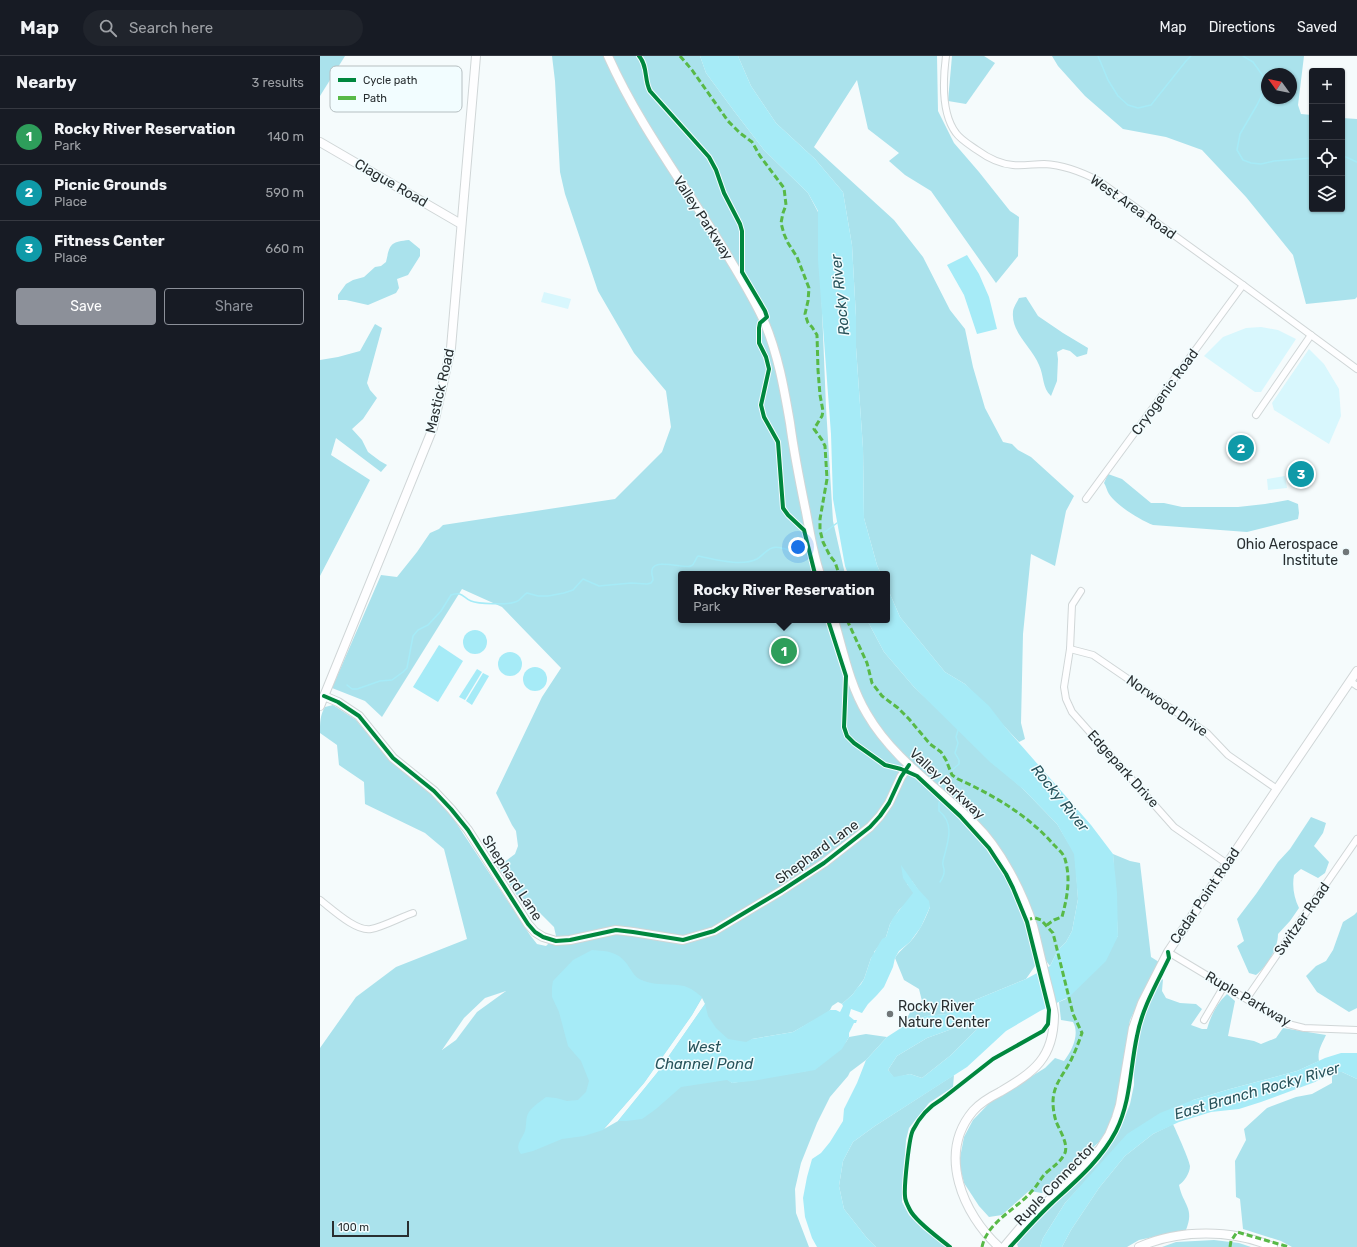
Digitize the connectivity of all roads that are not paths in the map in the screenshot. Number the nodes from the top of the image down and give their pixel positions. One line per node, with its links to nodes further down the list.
1 (476, 56): 5 (street, Mastick Road)
2 (608, 56): 11 (street, Valley Parkway)
3 (946, 56): 6 (street, West Area Road)
4 (320, 142): 5 (street, Clague Road)
5 (461, 224): 17 (street, Mastick Road)
6 (1243, 285): 7 (street, West Area Road); 10 (street, Cryogenic Road)
7 (1311, 335): 8 (street, West Area Road); 9 (street)
8 (1357, 369)
9 (1256, 415)
10 (1086, 499)
11 (819, 571)
12 (1081, 591): 14 (street, Edgepark Drive)
13 (835, 623): 19 (street, Valley Parkway)
14 (1070, 649): 20 (street, Norwood Drive); 22 (street, Edgepark Drive)
15 (1357, 671): 16 (street, Cedar Point Road)
16 (1354, 684): 20 (street, Cedar Point Road)
17 (324, 696): 18 (street, Mastick Road); 19 (street, Shephard Lane)
18 (320, 706)
19 (909, 765): 30 (street, Valley Parkway)
20 (1277, 789): 22 (street, Cedar Point Road)
21 (1357, 839): 27 (street, Switzer Road)
22 (1226, 863): 25 (street, Cedar Point Road)
23 (320, 900): 24 (street)
24 (413, 913)
25 (1168, 952): 26 (street, Ruple Parkway); 31 (street, Cedar Point Road)
26 (1224, 986): 27 (street, Ruple Parkway); 28 (street)
27 (1247, 998): 29 (street, Ruple Parkway)
28 (1204, 1020)
29 (1357, 1030)
30 (999, 1247)
31 (1004, 1247)
32 (1139, 1247): 33 (street)
33 (1274, 1247)

